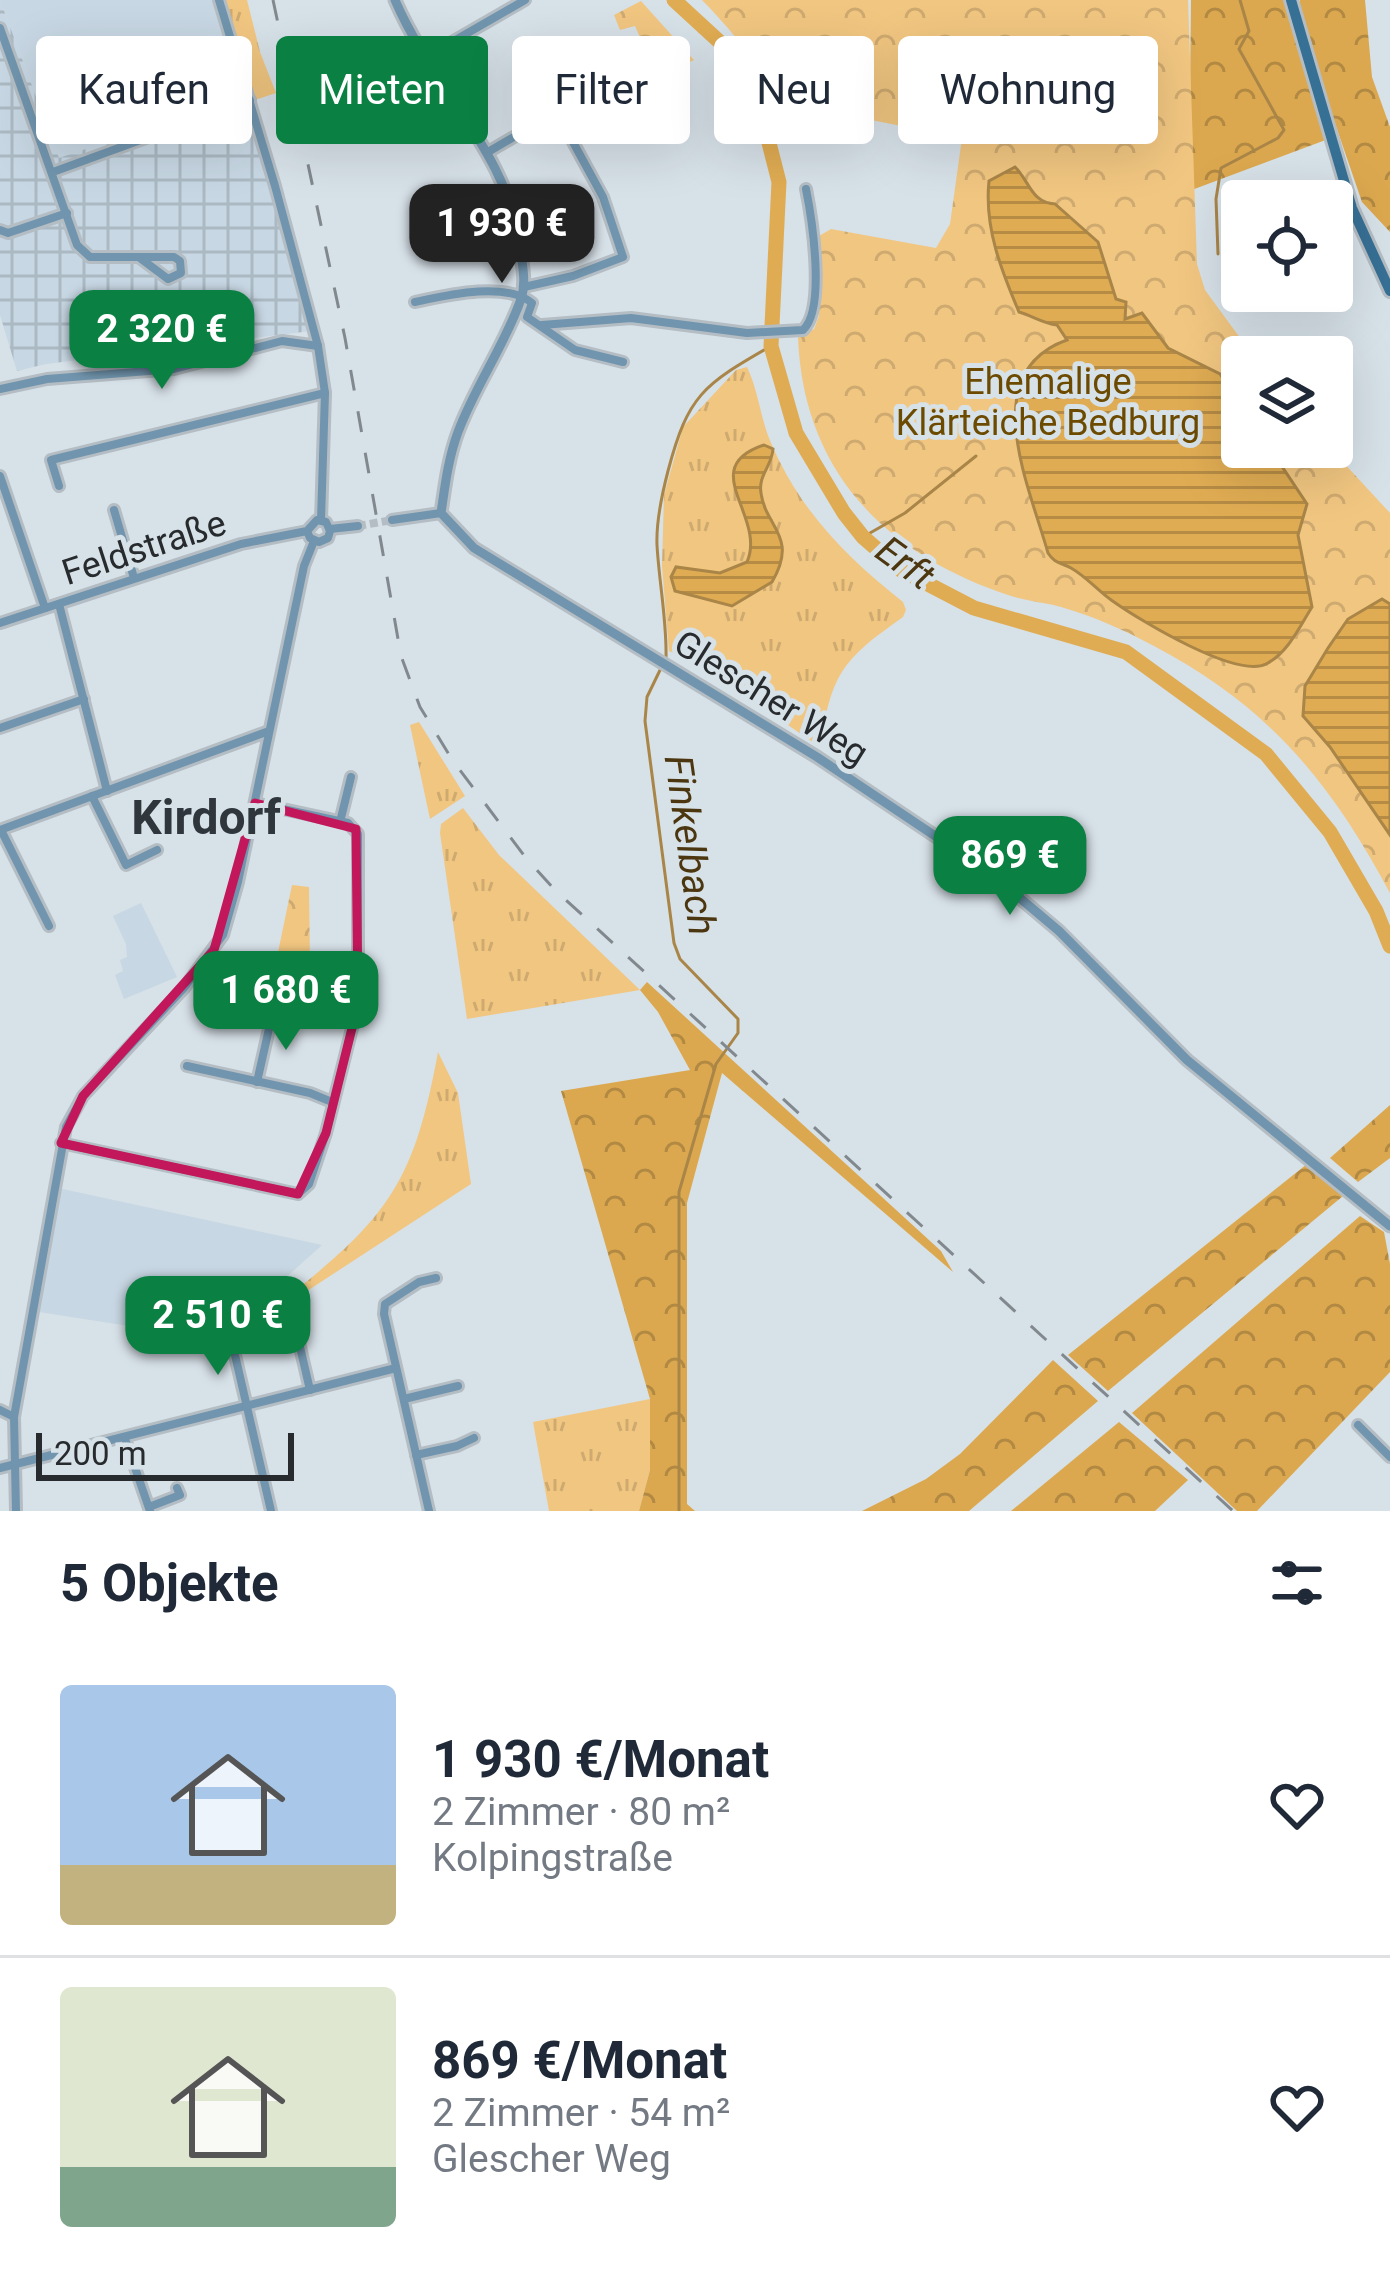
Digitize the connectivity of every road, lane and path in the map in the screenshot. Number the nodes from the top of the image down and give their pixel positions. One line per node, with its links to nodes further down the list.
1 (219, 0): 6 (street)
2 (525, 0): 8 (street)
3 (1291, 0): 21 (main road)
4 (397, 4): 7 (street)
5 (0, 28): 15 (street)
6 (230, 36)
7 (415, 36)
8 (462, 36)
9 (252, 107): 24 (street)
10 (512, 139): 14 (street)
11 (130, 144): 15 (street)
12 (483, 144): 14 (street)
13 (574, 144): 20 (street)
14 (488, 152): 20 (street)
15 (53, 172): 17 (street)
16 (806, 189): 23 (street)
17 (67, 214): 18 (street); 19 (street)
18 (0, 230)
19 (140, 258): 19 (street)
20 (523, 291): 22 (street); 23 (street); 31 (street)
21 (1390, 291)
22 (415, 302)
23 (542, 325): 25 (street)
24 (318, 346): 26 (street); 27 (street)
25 (623, 362)
26 (0, 389)
27 (325, 394): 29 (street); 32 (street)
28 (0, 476): 40 (street)
29 (58, 486)
30 (114, 510): 38 (street)
31 (441, 513): 33 (street); 58 (street, Glescher Weg)
32 (321, 520): 35 (street); 36 (street, Feldstraße)
33 (392, 520)
34 (358, 526): 35 (street)
35 (330, 529): 37 (street)
36 (308, 531): 37 (street); 38 (street, Feldstraße)
37 (314, 542): 44 (street)
38 (134, 579): 39 (street, Feldstraße)
39 (59, 604): 40 (street, Feldstraße); 42 (street)
40 (45, 608): 41 (street, Feldstraße)
41 (0, 623)
42 (84, 699): 43 (street); 46 (street)
43 (0, 728)
44 (271, 730): 46 (street); 48 (street)
45 (351, 777): 49 (street)
46 (107, 790): 47 (street)
47 (92, 796): 50 (street); 51 (street)
48 (255, 803): 49 (street); 57 (street)
49 (340, 822): 56 (street)
50 (1, 830): 52 (street)
51 (157, 850)
52 (49, 926)
53 (280, 1004): 55 (street)
54 (187, 1066): 55 (street)
55 (257, 1082): 56 (street)
56 (332, 1102): 57 (street)
57 (61, 1143): 66 (street)
58 (1387, 1223)
59 (436, 1278): 60 (street)
60 (396, 1368): 62 (street); 63 (street)
61 (458, 1386): 63 (street)
62 (310, 1390): 64 (street); 64 (street)
63 (404, 1399): 70 (street)
64 (247, 1405): 69 (street); 77 (street)
65 (0, 1411): 66 (street)
66 (14, 1417): 72 (street)
67 (1358, 1425): 71 (street)
68 (473, 1438): 70 (street)
69 (125, 1439): 72 (street); 75 (street)
70 (416, 1456): 78 (street)
71 (1390, 1457)
72 (13, 1466): 73 (street); 76 (street)
73 (0, 1468)
74 (180, 1495): 75 (street)
75 (149, 1509)
76 (16, 1511)
77 (271, 1511)
78 (429, 1511)

